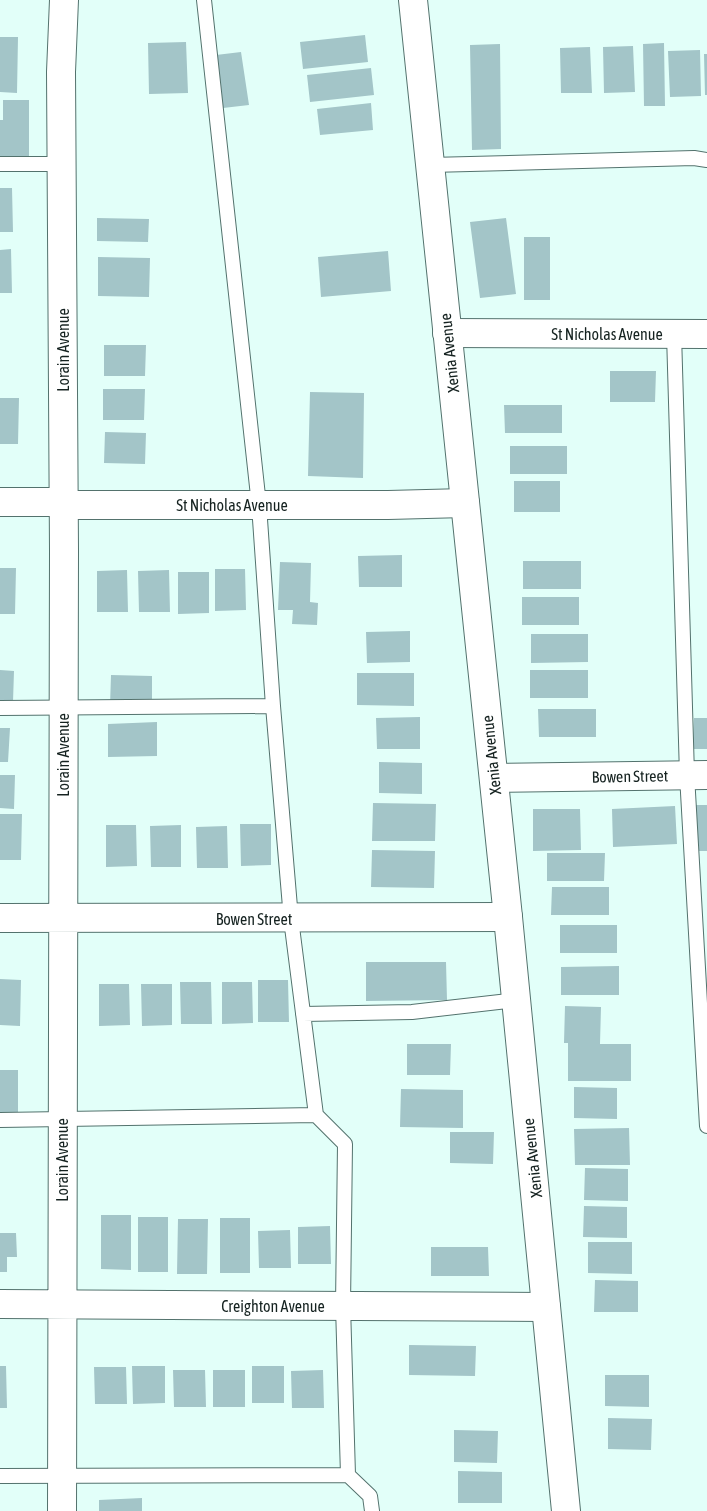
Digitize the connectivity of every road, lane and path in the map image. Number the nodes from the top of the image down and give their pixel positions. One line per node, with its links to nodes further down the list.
1 (64, 0): 6 (street, Lorain Avenue)
2 (204, 0): 14 (lane)
3 (413, 0): 7 (street, Xenia Avenue)
4 (707, 160): 7 (lane)
5 (0, 164): 6 (lane)
6 (62, 164): 13 (street, Lorain Avenue)
7 (430, 165): 8 (street, Xenia Avenue)
8 (447, 333): 9 (street, St Nicholas Avenue); 12 (street, Xenia Avenue)
9 (674, 334): 10 (street, St Nicholas Avenue); 18 (lane)
10 (707, 334)
11 (0, 502): 13 (street, St Nicholas Avenue)
12 (465, 503): 14 (street, St Nicholas Avenue); 19 (street, Xenia Avenue)
13 (64, 505): 14 (street, St Nicholas Avenue); 17 (street, Lorain Avenue)
14 (260, 505): 15 (lane)
15 (273, 706): 17 (lane); 23 (lane)
16 (0, 708): 17 (lane)
17 (63, 709): 20 (street, Lorain Avenue)
18 (697, 775): 19 (street, Bowen Street); 29 (lane)
19 (494, 778): 21 (street, Xenia Avenue)
20 (62, 917): 22 (street, Bowen Street); 23 (street, Bowen Street); 28 (street, Lorain Avenue)
21 (508, 917): 23 (street, Bowen Street); 24 (street, Xenia Avenue)
22 (0, 918)
23 (292, 919): 25 (lane)
24 (516, 1000): 25 (lane); 33 (street, Xenia Avenue)
25 (303, 1014): 26 (lane)
26 (316, 1115): 28 (lane); 32 (lane)
27 (0, 1120): 28 (lane)
28 (62, 1120): 31 (street, Lorain Avenue)
29 (707, 1126)
30 (0, 1304): 31 (street, Creighton Avenue)
31 (62, 1305): 32 (street, Creighton Avenue); 36 (street, Lorain Avenue)
32 (343, 1306): 33 (street, Creighton Avenue); 34 (lane)
33 (546, 1307): 39 (street, Xenia Avenue)
34 (348, 1475): 36 (lane); 38 (lane)
35 (0, 1476): 36 (lane)
36 (62, 1476): 37 (street, Lorain Avenue)
37 (62, 1511)
38 (372, 1511)
39 (566, 1511)

